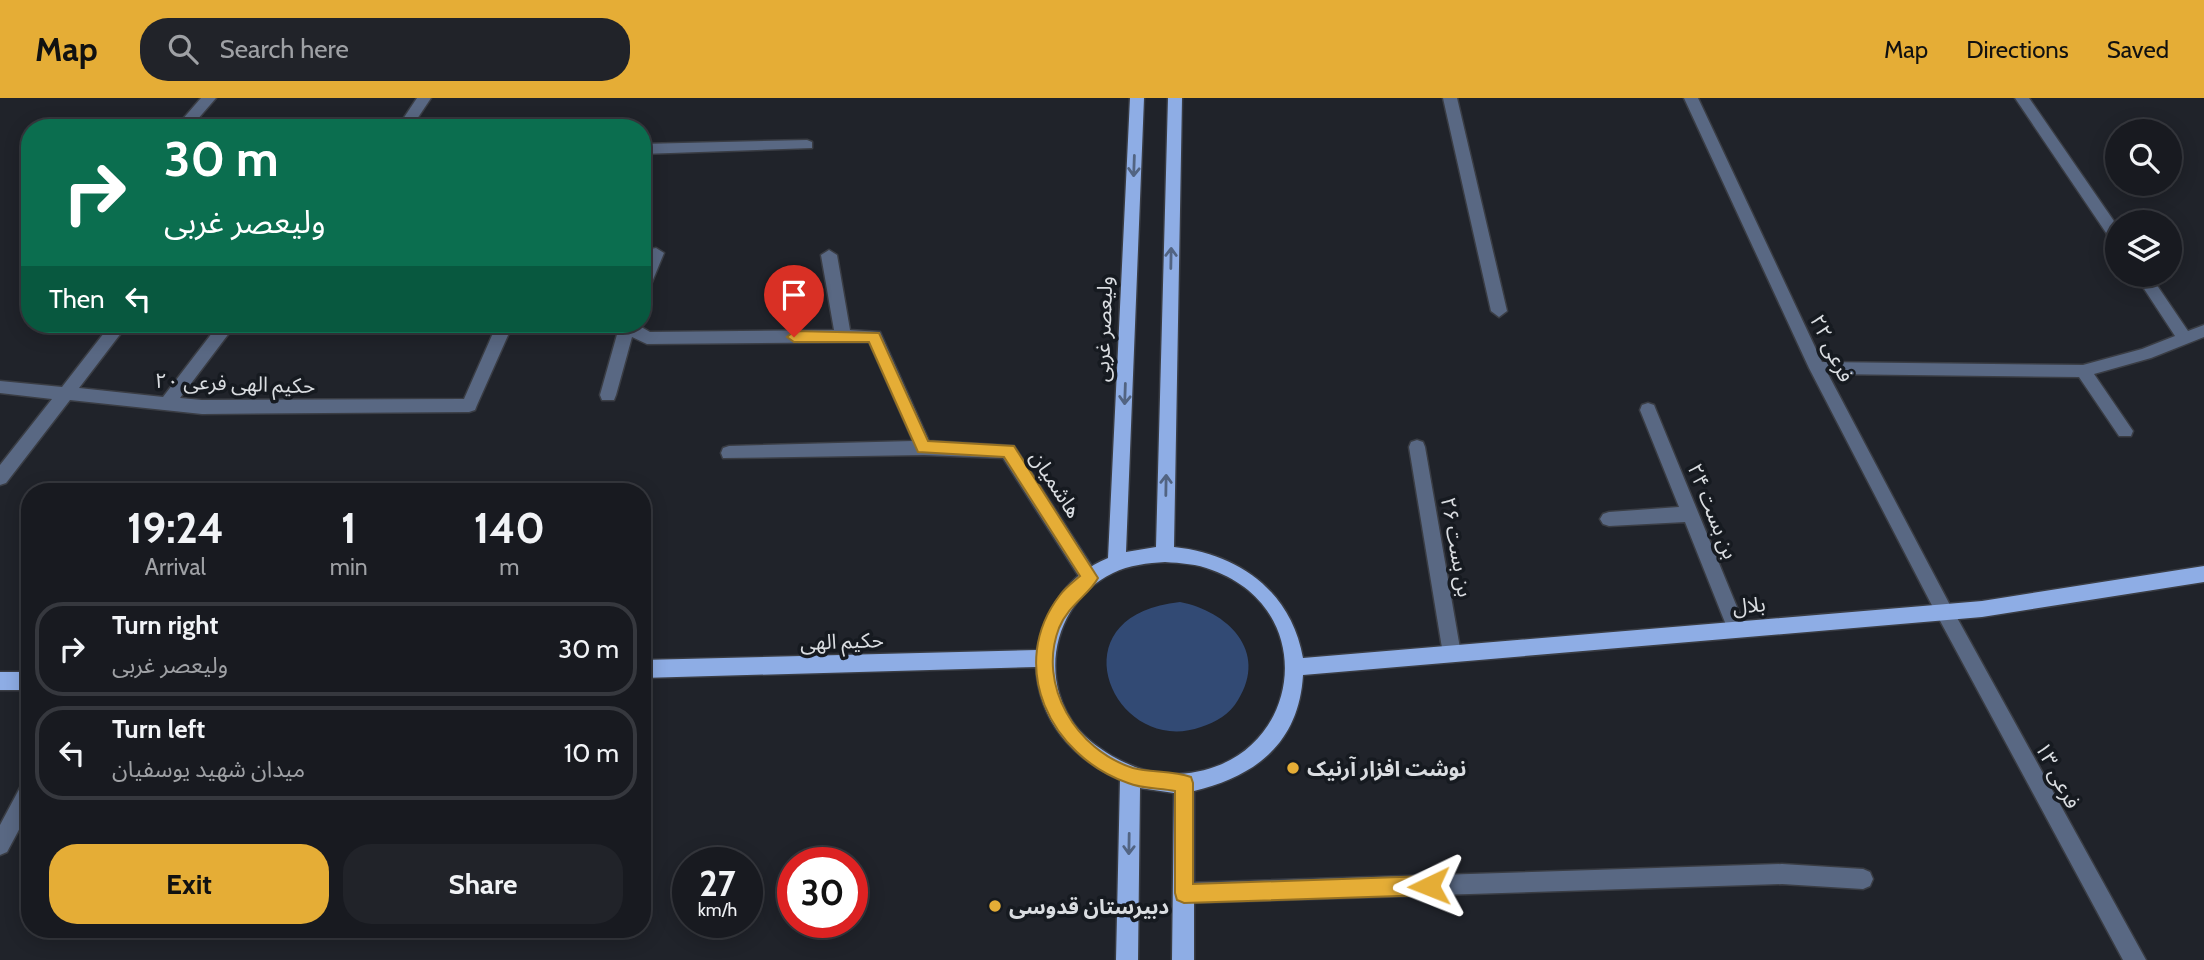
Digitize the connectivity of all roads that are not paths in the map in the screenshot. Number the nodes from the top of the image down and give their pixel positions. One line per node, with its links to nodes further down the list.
1 (209, 98): 8 (street)
2 (424, 98): 9 (street)
3 (1136, 98): 41 (main road, ولیعصر غربی, one-way to 41)
4 (1175, 98): 40 (main road, one-way to 4)
5 (1450, 98): 17 (street)
6 (1691, 98): 26 (street, فرعی ۲۲)
7 (2022, 98): 12 (street)
8 (190, 119)
9 (410, 119)
10 (807, 145): 11 (street)
11 (651, 149)
12 (2105, 220)
13 (656, 253): 15 (street)
14 (829, 255): 24 (street)
15 (651, 265)
16 (2150, 287): 25 (street)
17 (1499, 311)
18 (2204, 331): 25 (street)
19 (113, 333): 29 (street)
20 (221, 333): 31 (street)
21 (501, 333): 31 (street, حکیم الهی فرعی ۲۰)
22 (625, 333): 30 (street)
23 (639, 333): 24 (street)
24 (843, 337): 34 (street)
25 (2185, 338): 27 (street)
26 (1817, 368): 27 (street); 44 (street, فرعی ۲۲)
27 (2083, 371): 33 (street)
28 (0, 387): 29 (street, حکیم الهی فرعی ۲۰)
29 (64, 393): 31 (street, حکیم الهی فرعی ۲۰); 37 (street)
30 (608, 395)
31 (167, 403)
32 (1648, 410): 38 (street, بن بست ۲۴)
33 (2125, 431)
34 (923, 447): 36 (street); 43 (street, هاشمیان)
35 (1417, 447): 46 (street, بن بست ۲۶)
36 (730, 453)
37 (0, 478)
38 (1689, 514): 39 (street); 45 (street, بن بست ۲۴)
39 (1609, 519)
40 (1165, 554): 41 (main road); 48 (main road)
41 (1117, 563): 43 (main road)
42 (2204, 573): 44 (main road, بلال)
43 (1089, 578): 47 (main road)
44 (1944, 611): 45 (main road, بلال); 60 (street, فرعی ۱۳)
45 (1737, 629): 46 (main road, بلال)
46 (1452, 654): 48 (main road, بلال)
47 (1044, 658): 49 (main road, حکیم الهی); 52 (main road)
48 (1296, 667): 53 (main road)
49 (651, 669)
50 (0, 681): 51 (main road)
51 (21, 681)
52 (1130, 776): 53 (main road); 58 (main road, one-way to 58)
53 (1184, 783): 57 (main road)
54 (21, 806): 55 (street)
55 (0, 845)
56 (1863, 879): 57 (street)
57 (1184, 893): 59 (main road)
58 (1127, 960)
59 (1183, 960)
60 (2135, 960)

